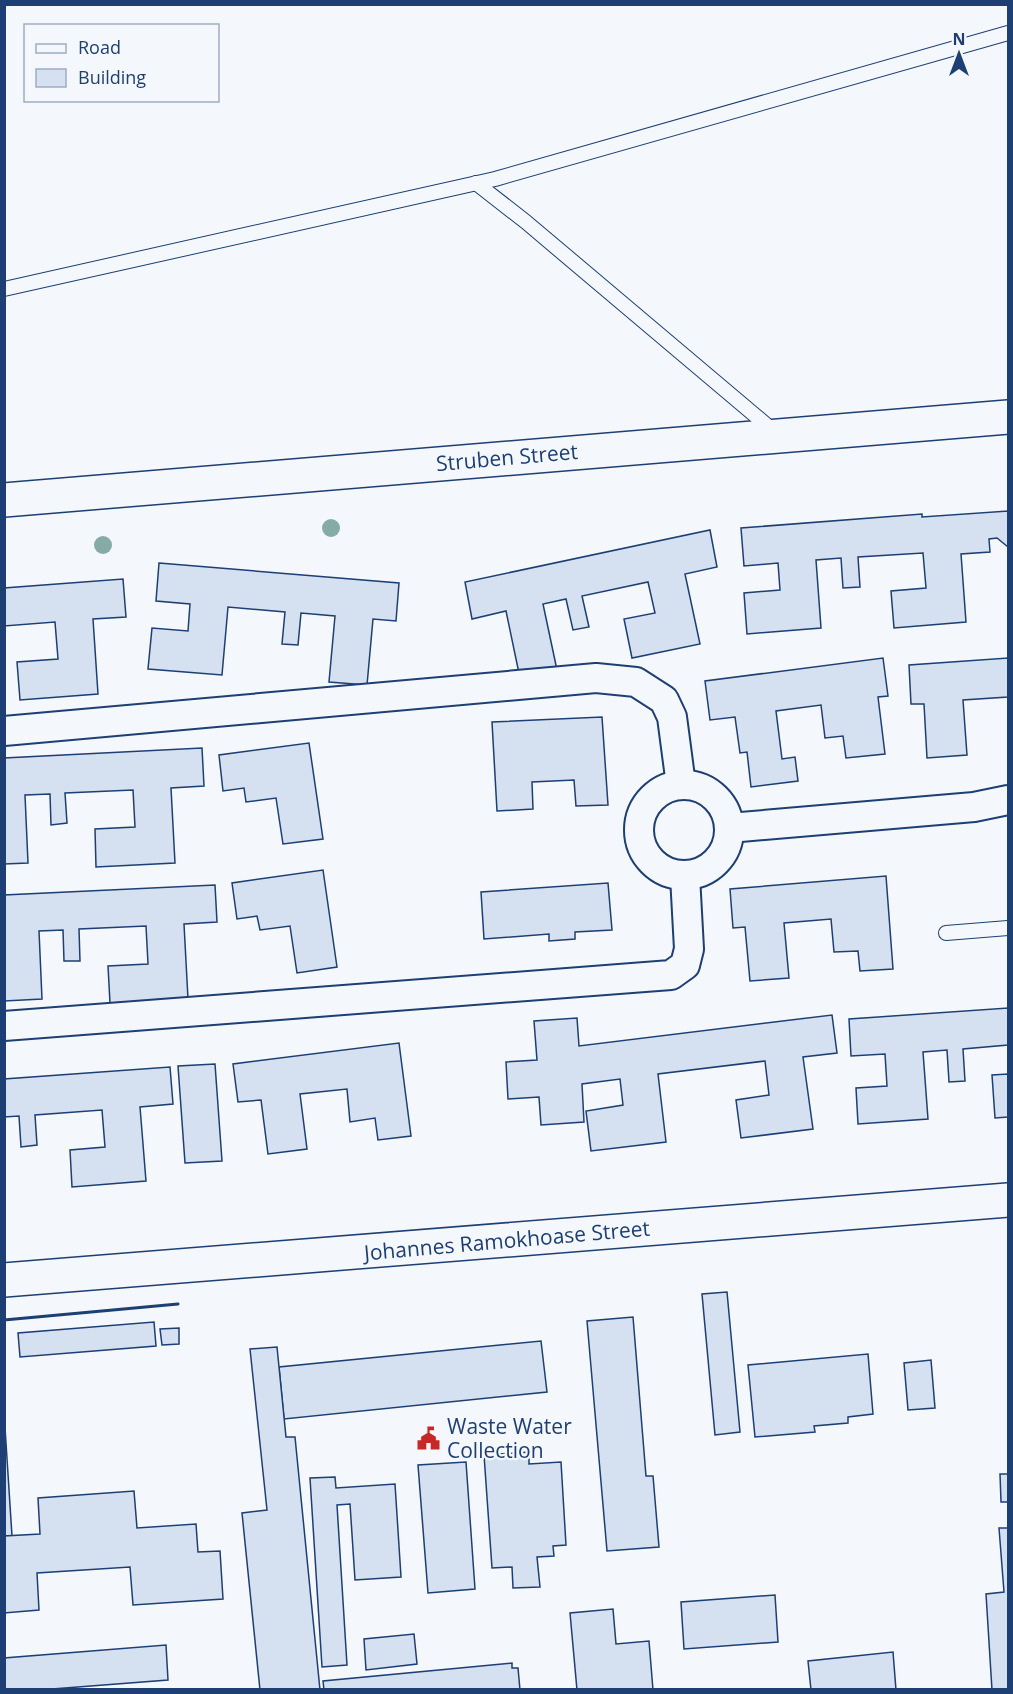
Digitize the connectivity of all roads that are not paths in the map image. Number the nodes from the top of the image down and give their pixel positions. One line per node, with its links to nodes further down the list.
1 (1008, 33): 2 (lane)
2 (476, 183): 3 (lane); 5 (lane)
3 (4, 289)
4 (1008, 417): 5 (main road, Struben Street)
5 (780, 436): 6 (main road, Struben Street)
6 (4, 500)
7 (4, 731): 8 (street)
8 (681, 785): 10 (street); 11 (street)
9 (1008, 800): 10 (street)
10 (729, 828): 11 (street)
11 (685, 876): 14 (street)
12 (1008, 928): 13 (lane)
13 (946, 933)
14 (4, 1026)
15 (1008, 1200): 16 (main road, Johannes Ramokhoase Street)
16 (4, 1280)

